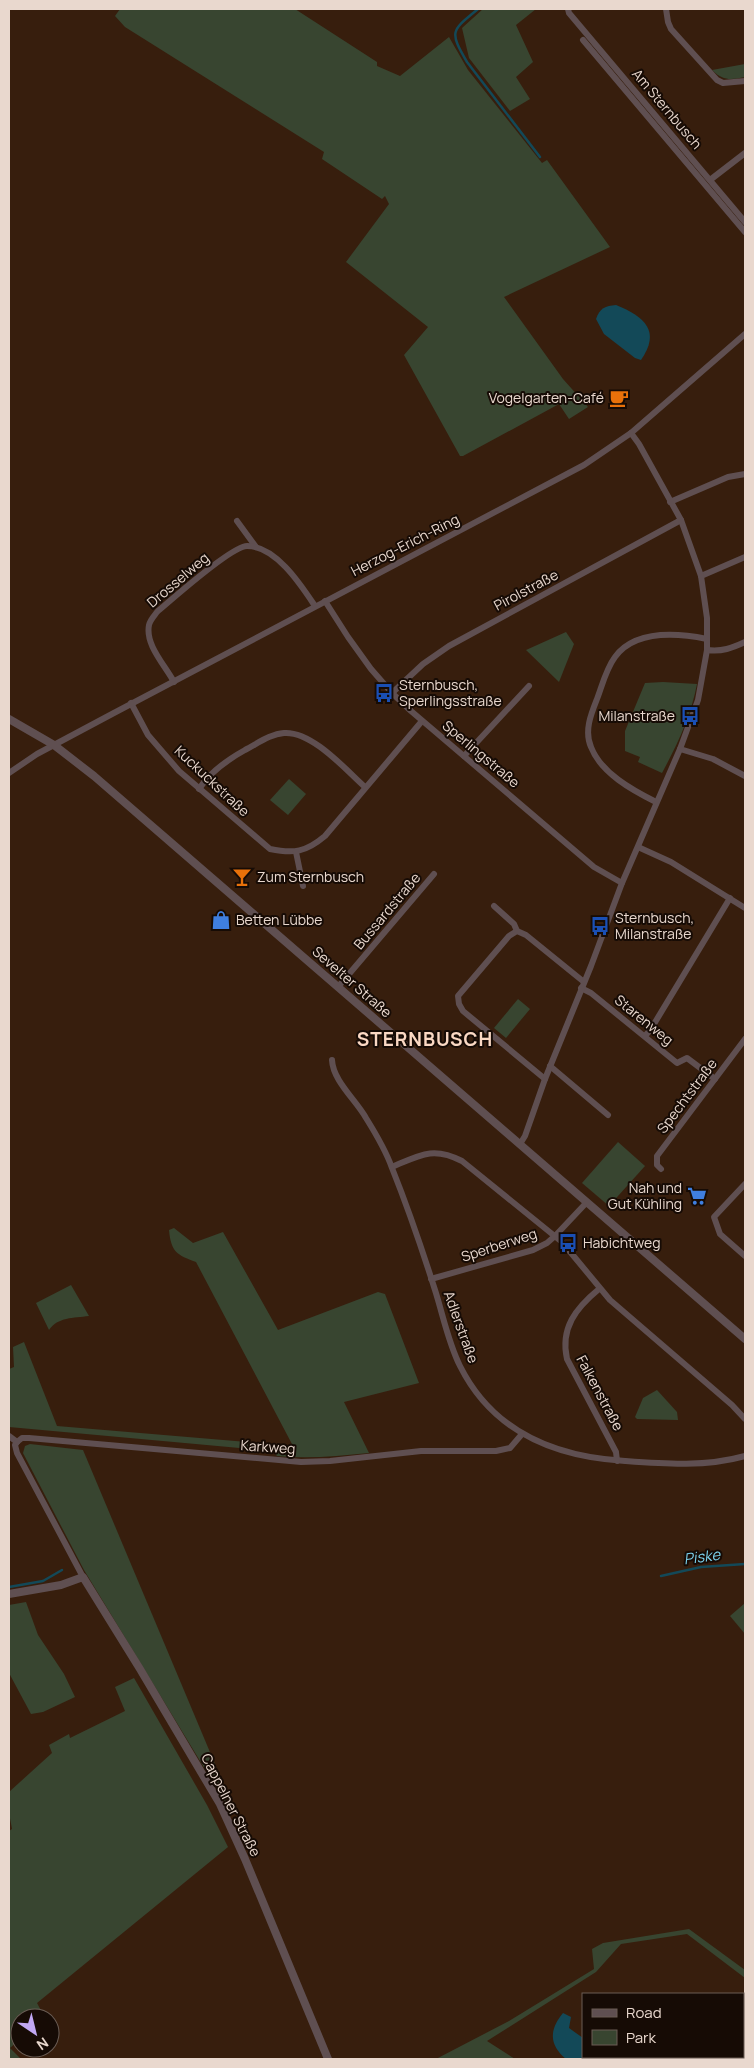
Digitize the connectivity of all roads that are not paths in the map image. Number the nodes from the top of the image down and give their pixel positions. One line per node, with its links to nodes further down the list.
1 (666, 9): 4 (street)
2 (568, 11): 6 (street, Am Sternbusch)
3 (583, 40): 8 (street, Am Sternbusch)
4 (745, 81)
5 (745, 153): 6 (street)
6 (710, 180): 7 (street, Am Sternbusch)
7 (745, 222)
8 (745, 232)
9 (745, 334): 10 (street, Herzog-Erich-Ring)
10 (631, 433): 12 (street); 18 (street, Herzog-Erich-Ring)
11 (745, 474): 12 (street)
12 (670, 502): 13 (street)
13 (680, 520): 17 (street); 25 (street, Pirolstraße)
14 (237, 521): 15 (street)
15 (256, 547): 19 (street); 23 (street, Drosselweg)
16 (745, 557): 17 (street)
17 (701, 576): 20 (street)
18 (325, 600): 19 (street, Herzog-Erich-Ring); 25 (street, Sperlingstraße)
19 (315, 606): 23 (street, Herzog-Erich-Ring)
20 (707, 638): 22 (street); 36 (street)
21 (745, 642): 22 (street)
22 (707, 650): 30 (street)
23 (174, 682): 26 (street, Herzog-Erich-Ring)
24 (529, 686): 31 (street)
25 (392, 693): 28 (street, Sperlingstraße)
26 (131, 704): 29 (street, Herzog-Erich-Ring); 35 (street, Kuckuckstraße)
27 (9, 719): 29 (street, Sevelter Straße)
28 (422, 721): 31 (street, Sperlingstraße); 34 (street)
29 (54, 745): 32 (street, Herzog-Erich-Ring); 47 (street, Sevelter Straße)
30 (680, 749): 33 (street); 36 (street)
31 (464, 756): 40 (street, Sperlingstraße)
32 (9, 774)
33 (745, 776)
34 (365, 787): 35 (street); 38 (street)
35 (199, 789): 38 (street, Kuckuckstraße)
36 (656, 802): 37 (street)
37 (638, 847): 40 (street); 42 (street)
38 (296, 852): 41 (street)
39 (434, 874): 47 (street, Bussardstraße)
40 (622, 883): 46 (street)
41 (303, 886)
42 (730, 898): 44 (street); 48 (street)
43 (494, 906): 45 (street, Starenweg)
44 (745, 908)
45 (517, 931): 46 (street, Starenweg); 52 (street)
46 (582, 985): 48 (street, Starenweg); 51 (street)
47 (338, 987): 55 (street, Sevelter Straße)
48 (646, 1036): 53 (street, Starenweg)
49 (745, 1039): 53 (street, Spechtstraße)
50 (332, 1060): 56 (street, Adlerstraße)
51 (550, 1066): 52 (street); 54 (street)
52 (545, 1079): 55 (street)
53 (714, 1080): 57 (street, Spechtstraße)
54 (608, 1115)
55 (520, 1144): 59 (street, Sevelter Straße)
56 (392, 1167): 60 (street); 62 (street, Adlerstraße)
57 (661, 1170)
58 (745, 1184): 61 (street)
59 (586, 1202): 60 (street, Sperberweg); 64 (street, Sevelter Straße)
60 (555, 1236): 62 (street, Sperberweg); 63 (street)
61 (745, 1256)
62 (431, 1279): 66 (street, Adlerstraße)
63 (599, 1289): 65 (street); 70 (street, Falkenstraße)
64 (745, 1339)
65 (745, 1419)
66 (522, 1434): 68 (street, Karkweg); 70 (street, Adlerstraße)
67 (9, 1436): 68 (street)
68 (17, 1442): 71 (street, Cappelner Straße)
69 (745, 1456): 70 (street, Adlerstraße)
70 (617, 1461)
71 (83, 1577): 72 (street); 73 (street, Cappelner Straße)
72 (9, 1594)
73 (328, 2059)

